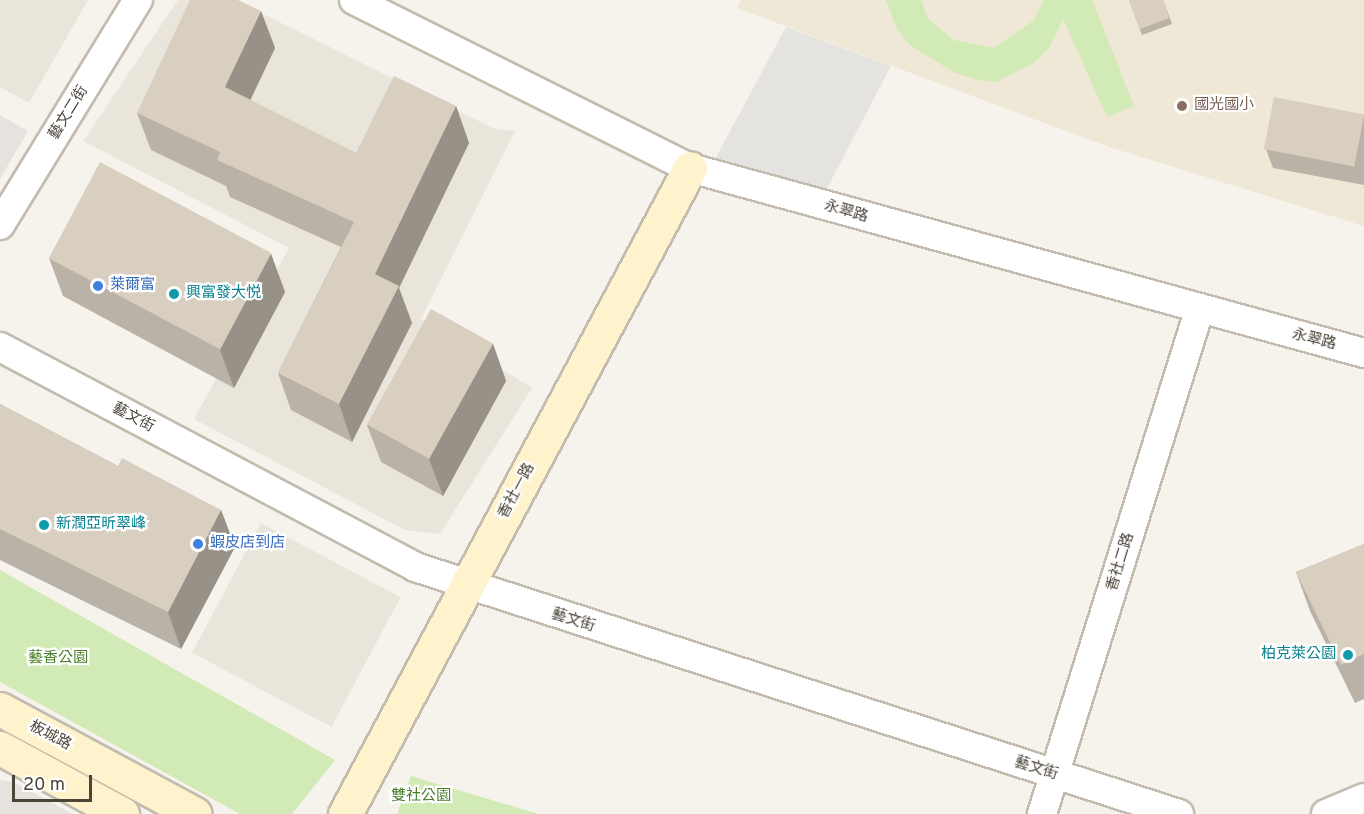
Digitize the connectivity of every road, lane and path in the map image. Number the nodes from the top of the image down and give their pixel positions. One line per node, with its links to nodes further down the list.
1 (138, 0): 4 (street, 藝文二街)
2 (354, 0): 3 (street, 永翠路)
3 (690, 168): 5 (street, 永翠路); 8 (street, 香社一路)
4 (0, 225)
5 (1199, 311): 7 (street, 永翠路); 11 (street, 香社二路)
6 (0, 347): 8 (street, 藝文街)
7 (1364, 353)
8 (466, 587): 11 (street, 藝文街); 15 (street, 香社一路)
9 (0, 709): 14 (street, 板城路)
10 (0, 748): 13 (street)
11 (1054, 776): 16 (street, 香社二路); 17 (street, 藝文街)
12 (1364, 798): 18 (street)
13 (122, 814)
14 (195, 814)
15 (345, 814)
16 (1042, 814)
17 (1179, 814)
18 (1326, 814)

